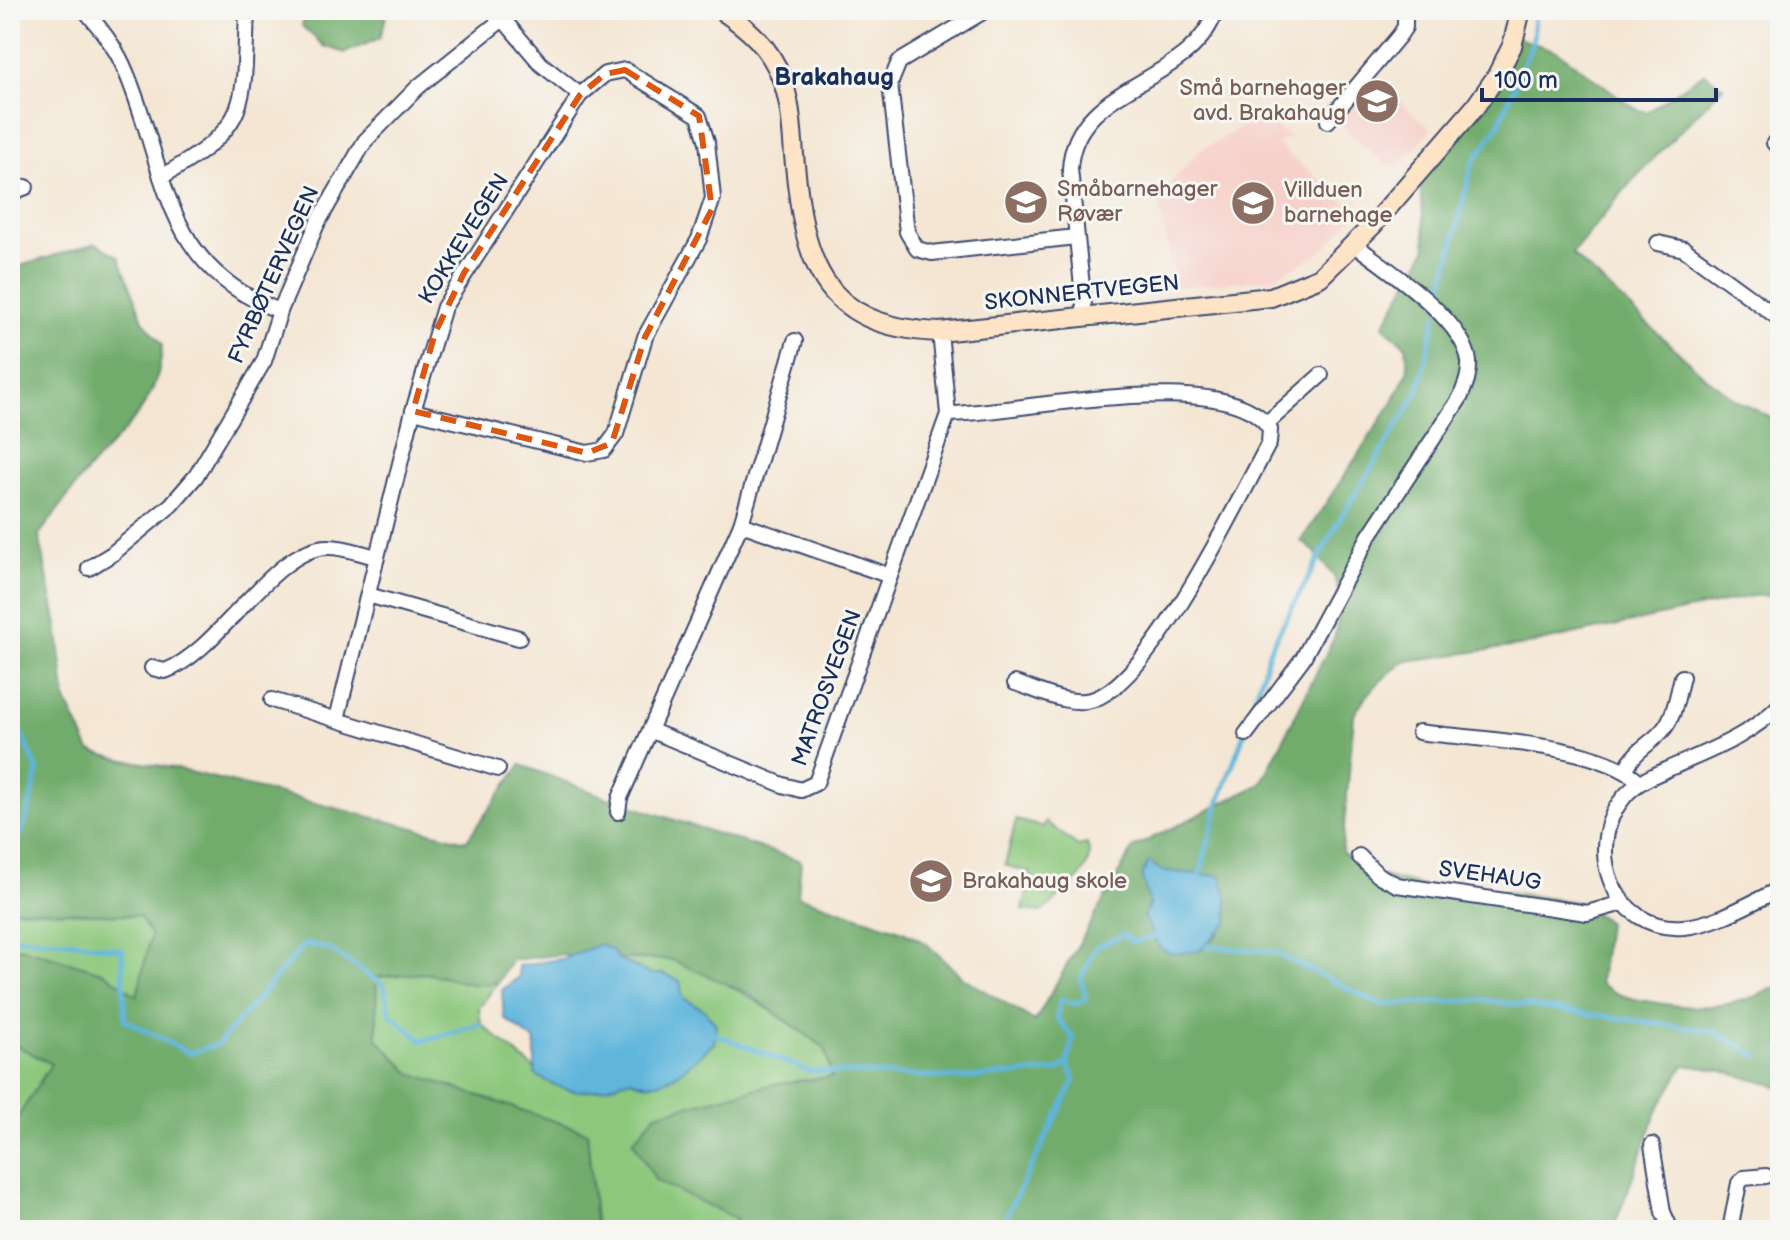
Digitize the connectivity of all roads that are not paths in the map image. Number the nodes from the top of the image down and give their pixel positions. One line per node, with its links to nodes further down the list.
1 (85, 10): 11 (street)
2 (247, 10): 11 (street)
3 (721, 10): 20 (street, SKONNERTVEGEN)
4 (986, 10): 14 (street)
5 (1216, 10): 14 (street)
6 (1405, 10): 10 (street)
7 (1521, 10): 16 (street, SKONNERTVEGEN)
8 (508, 14): 9 (street); 17 (street, FYRBØTERVEGEN)
9 (580, 95): 23 (street, KOKKEVEGEN); 23 (street)
10 (1328, 121)
11 (161, 177): 17 (street)
12 (26, 187): 13 (street)
13 (10, 193)
14 (1076, 237): 18 (street)
15 (1658, 243): 19 (street)
16 (1355, 245): 18 (street, SKONNERTVEGEN); 40 (street)
17 (280, 311): 28 (street, FYRBØTERVEGEN)
18 (1085, 316): 20 (street, SKONNERTVEGEN)
19 (1780, 319)
20 (940, 332): 24 (street, MATROSVEGEN)
21 (795, 341): 26 (street)
22 (1321, 375): 25 (street)
23 (413, 411): 27 (street, KOKKEVEGEN)
24 (948, 414): 25 (street); 29 (street, MATROSVEGEN)
25 (1267, 423): 34 (street)
26 (741, 524): 29 (street); 38 (street)
27 (377, 557): 30 (street, KOKKEVEGEN); 32 (street)
28 (89, 568)
29 (890, 576): 38 (street, MATROSVEGEN)
30 (368, 595): 31 (street); 37 (street, KOKKEVEGEN)
31 (519, 638)
32 (152, 668)
33 (1682, 677): 42 (street)
34 (1015, 683)
35 (272, 700): 37 (street)
36 (1780, 705): 43 (street)
37 (337, 719): 41 (street)
38 (652, 731): 44 (street)
39 (1419, 732): 42 (street)
40 (1246, 734)
41 (498, 769)
42 (1626, 769): 43 (street)
43 (1640, 782): 47 (street)
44 (618, 812)
45 (1359, 856): 47 (street, SVEHAUG)
46 (1780, 889): 47 (street)
47 (1623, 903)
48 (1652, 1145): 50 (street)
49 (1766, 1176): 51 (street)
50 (1671, 1230)
51 (1730, 1230)

